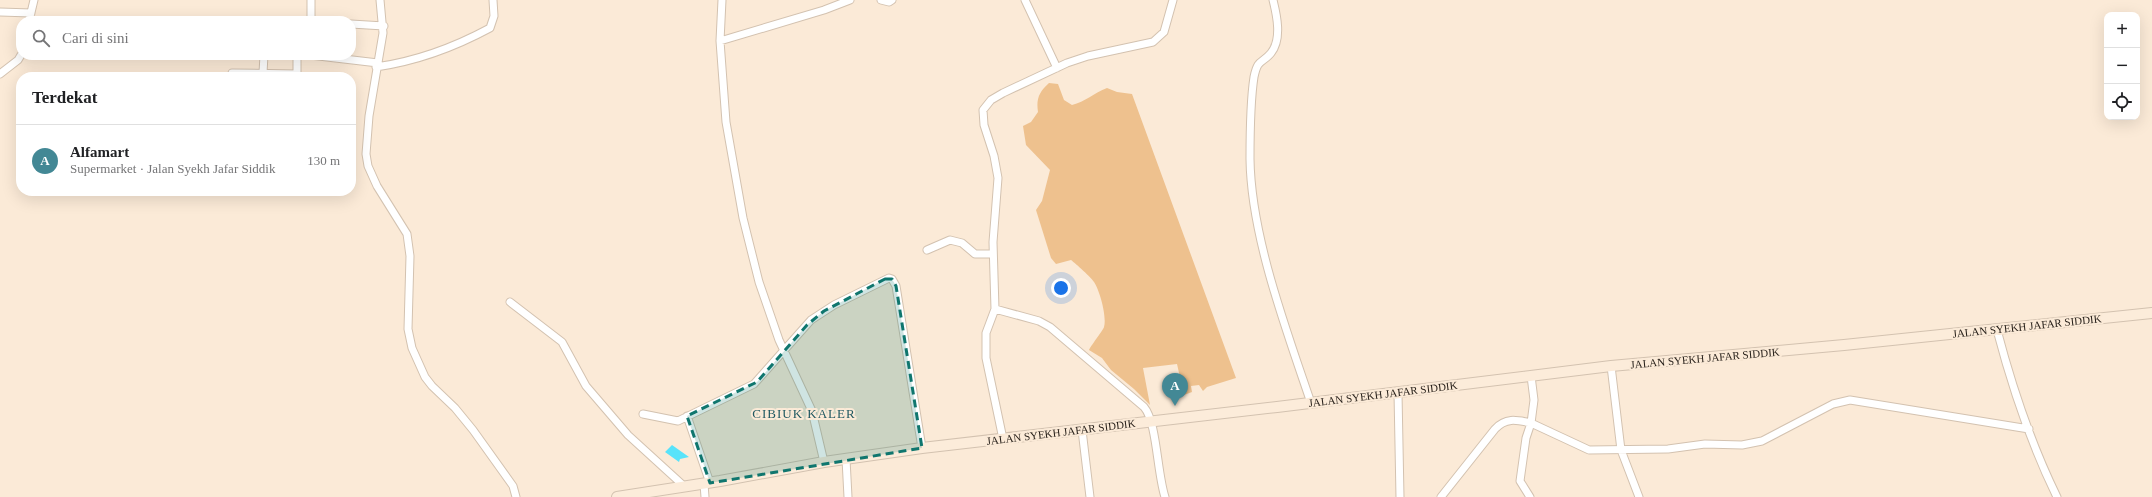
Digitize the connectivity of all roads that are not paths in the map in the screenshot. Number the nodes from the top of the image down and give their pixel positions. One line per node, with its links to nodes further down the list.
1 (34, 0): 13 (street)
2 (312, 0): 15 (street)
3 (380, 0): 17 (street)
4 (494, 0): 23 (street)
5 (722, 0): 18 (street)
6 (850, 0): 18 (street)
7 (881, 0): 8 (street)
8 (892, 0)
9 (1025, 0): 24 (street)
10 (1173, 0): 24 (street)
11 (1273, 0): 38 (street)
12 (0, 12): 13 (street)
13 (31, 13): 14 (street)
14 (30, 16)
15 (311, 16)
16 (356, 24): 17 (street)
17 (384, 26): 23 (street)
18 (720, 41): 34 (street)
19 (18, 60): 27 (street)
20 (264, 60): 25 (street)
21 (297, 60): 26 (street)
22 (344, 60): 23 (street)
23 (377, 65): 52 (street)
24 (1057, 68): 29 (street)
25 (263, 72)
26 (297, 72)
27 (0, 74)
28 (927, 250): 29 (street)
29 (993, 254): 31 (street)
30 (510, 302): 51 (street)
31 (995, 309): 41 (street); 45 (street)
32 (2152, 313): 33 (main road, JALAN SYEKH JAFAR SIDDIK)
33 (1997, 330): 35 (main road, JALAN SYEKH JAFAR SIDDIK); 44 (street)
34 (784, 350): 40 (street); 46 (street); 49 (street)
35 (1611, 366): 36 (main road, JALAN SYEKH JAFAR SIDDIK); 47 (street)
36 (1531, 376): 37 (main road, JALAN SYEKH JAFAR SIDDIK); 42 (street)
37 (1398, 393): 38 (main road, JALAN SYEKH JAFAR SIDDIK); 58 (street)
38 (1311, 403): 41 (main road, JALAN SYEKH JAFAR SIDDIK)
39 (643, 414): 40 (street)
40 (687, 416): 50 (street)
41 (1152, 421): 43 (main road, JALAN SYEKH JAFAR SIDDIK); 57 (street)
42 (1531, 423): 47 (street); 59 (street); 60 (street)
43 (1082, 430): 45 (main road, JALAN SYEKH JAFAR SIDDIK); 56 (street)
44 (2029, 430): 47 (street); 62 (street)
45 (1003, 439): 46 (main road, JALAN SYEKH JAFAR SIDDIK)
46 (922, 448): 48 (main road, JALAN SYEKH JAFAR SIDDIK)
47 (1621, 450): 61 (street)
48 (846, 459): 49 (main road, JALAN SYEKH JAFAR SIDDIK); 55 (street)
49 (824, 462): 50 (main road, JALAN SYEKH JAFAR SIDDIK)
50 (707, 483): 51 (main road, JALAN SYEKH JAFAR SIDDIK); 54 (street)
51 (684, 487): 53 (main road, JALAN SYEKH JAFAR SIDDIK)
52 (516, 497)
53 (623, 497)
54 (705, 497)
55 (848, 497)
56 (1090, 497)
57 (1164, 497)
58 (1400, 497)
59 (1441, 497)
60 (1530, 497)
61 (1638, 497)
62 (2057, 497)

